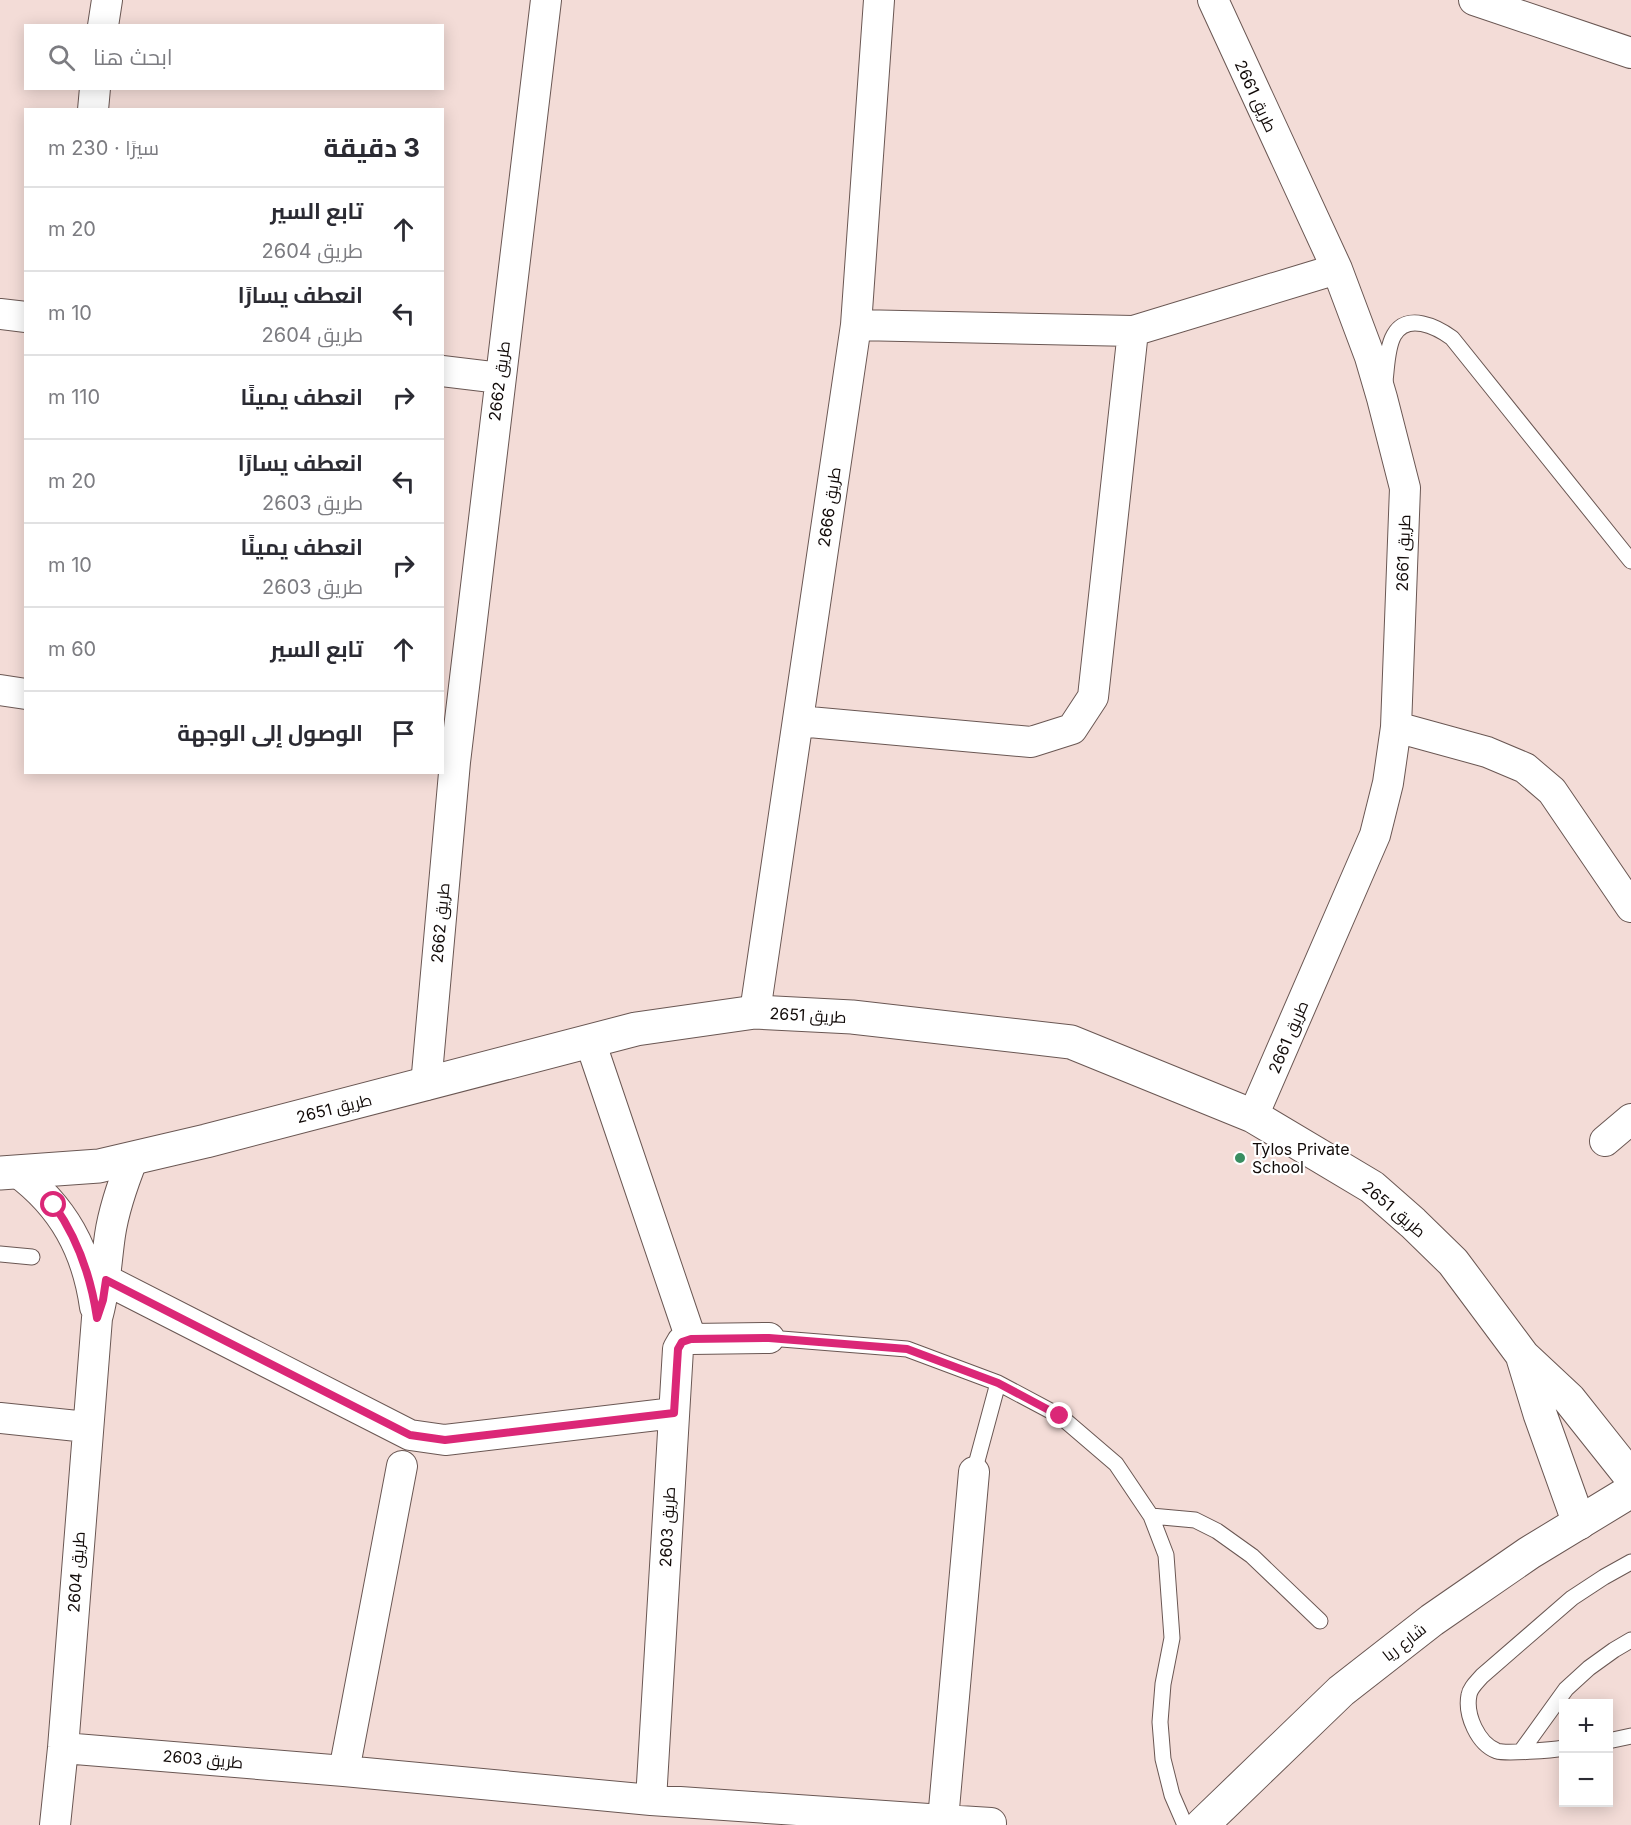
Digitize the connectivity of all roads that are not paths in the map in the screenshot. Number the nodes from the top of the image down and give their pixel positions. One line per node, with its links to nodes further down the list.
1 (107, 0): 6 (street)
2 (546, 0): 16 (street, طريق 2662)
3 (879, 0): 13 (street, طريق 2666)
4 (1214, 0): 10 (street, طريق 2661)
5 (1474, 0): 7 (street)
6 (104, 24)
7 (1631, 53)
8 (95, 90): 9 (street)
9 (93, 108)
10 (1337, 269): 14 (street); 17 (street, طريق 2661)
11 (0, 314): 12 (street)
12 (24, 317)
13 (856, 325): 14 (street); 21 (street, طريق 2666)
14 (1133, 331): 21 (street)
15 (444, 371): 16 (street)
16 (500, 378): 23 (street, طريق 2662)
17 (1382, 398): 18 (lane); 22 (street, طريق 2661)
18 (1631, 561)
19 (0, 690): 20 (street)
20 (24, 694)
21 (798, 721): 25 (street, طريق 2666)
22 (1396, 727): 24 (street); 28 (street, طريق 2661)
23 (449, 761): 27 (street, طريق 2662)
24 (1631, 907)
25 (755, 1012): 26 (street, طريق 2651); 28 (street, طريق 2651)
26 (590, 1041): 27 (street, طريق 2651); 38 (street)
27 (426, 1084): 31 (street, طريق 2651)
28 (1253, 1116): 39 (street, طريق 2651)
29 (1631, 1119): 30 (street)
30 (1605, 1141)
31 (134, 1158): 32 (street, طريق 2651); 35 (street, طريق 2604)
32 (9, 1172): 36 (street, طريق 2604)
33 (0, 1254): 34 (lane)
34 (32, 1257)
35 (106, 1280): 36 (street, طريق 2604); 41 (street)
36 (97, 1318): 43 (street, طريق 2604)
37 (769, 1338): 38 (street); 40 (lane)
38 (691, 1339): 41 (street, طريق 2603)
39 (1523, 1356): 46 (street, طريق 2651); 49 (street, طريق 2651)
40 (998, 1383): 45 (lane); 48 (lane)
41 (674, 1413): 59 (street, طريق 2603)
42 (0, 1418): 43 (street)
43 (87, 1427): 55 (street, طريق 2604)
44 (402, 1466): 58 (street)
45 (974, 1472): 60 (street)
46 (1631, 1477)
47 (1631, 1491): 49 (street, شارع ريا)
48 (1151, 1516): 51 (lane); 63 (lane)
49 (1579, 1523): 64 (street, شارع ريا)
50 (1631, 1562): 57 (lane)
51 (1320, 1621)
52 (1631, 1640): 57 (lane)
53 (1631, 1736): 54 (lane)
54 (1613, 1740)
55 (63, 1748): 58 (street, طريق 2603); 62 (street, طريق 2604)
56 (1559, 1748): 57 (lane)
57 (1522, 1750)
58 (344, 1771): 59 (street, طريق 2603)
59 (651, 1800): 60 (street, طريق 2603)
60 (943, 1820): 61 (street, طريق 2603)
61 (991, 1823)
62 (55, 1825)
63 (1185, 1825)
64 (1202, 1825)

